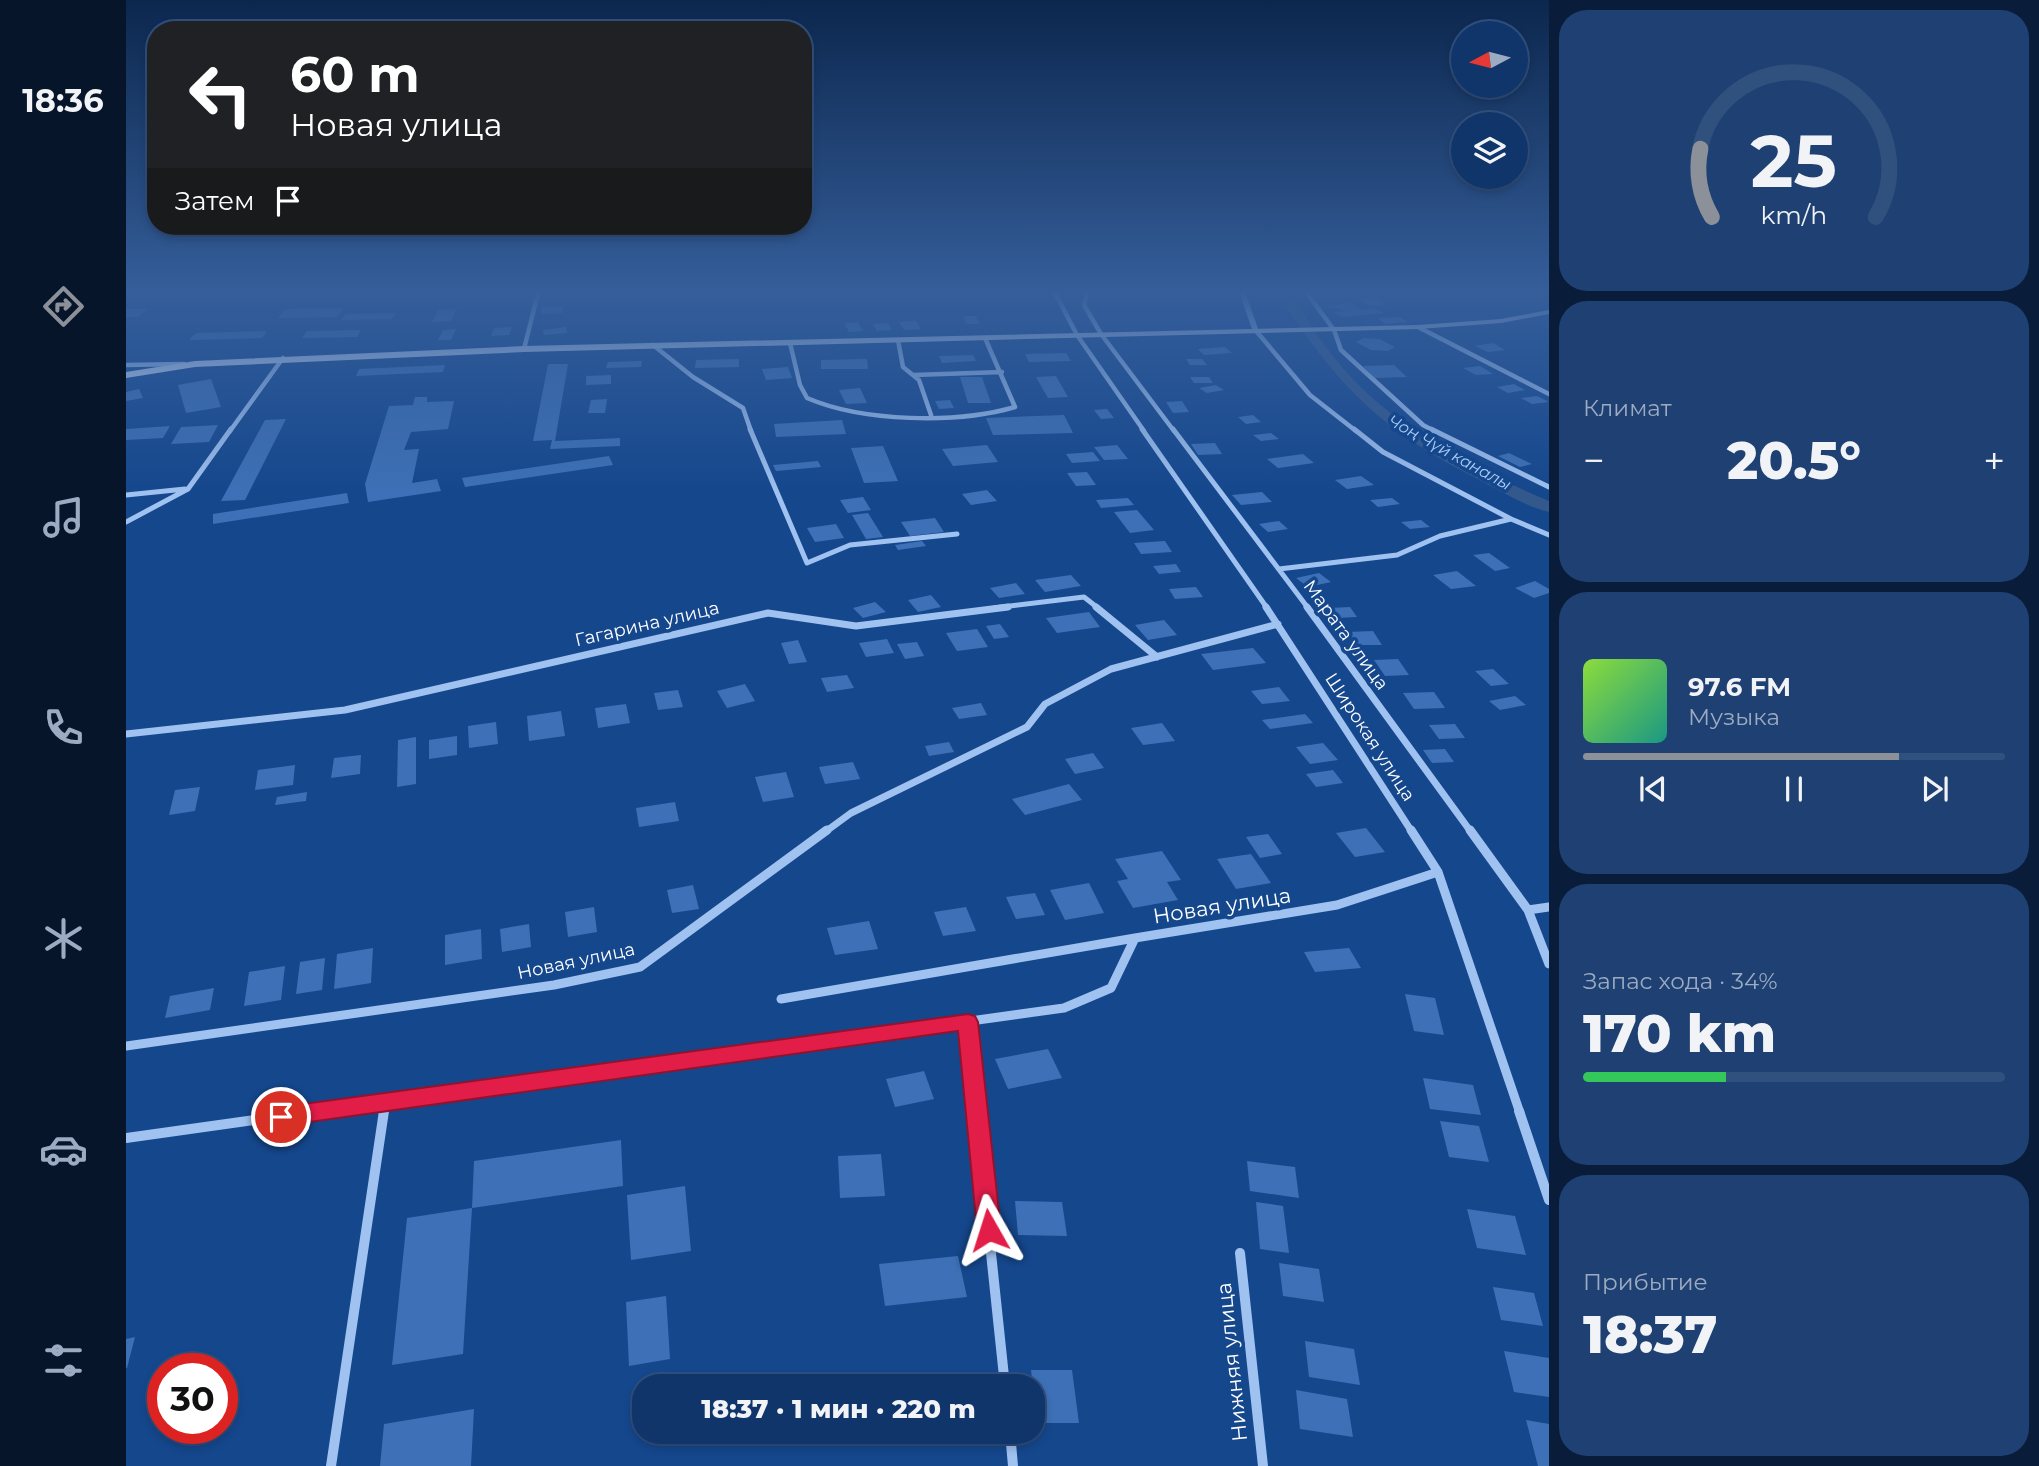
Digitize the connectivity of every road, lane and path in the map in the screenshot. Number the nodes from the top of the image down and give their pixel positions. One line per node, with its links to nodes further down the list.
1 (299, 357): 11 (main road)
2 (669, 357): 24 (street)
3 (793, 357): 18 (street)
4 (901, 357): 16 (street)
5 (995, 357): 14 (street)
6 (1093, 357): 27 (street, Широкая улица)
7 (1119, 357): 26 (street, Марата улица)
8 (1280, 357): 22 (street)
9 (1348, 357): 19 (street)
10 (1477, 357): 17 (street)
11 (283, 358): 12 (main road); 20 (street)
12 (195, 364): 13 (street); 15 (main road)
13 (126, 365)
14 (1002, 372): 16 (street); 18 (street)
15 (126, 375)
16 (914, 375): 18 (street)
17 (1549, 394)
18 (931, 415)
19 (1549, 487)
20 (188, 489): 21 (street); 23 (street)
21 (126, 495)
22 (1511, 519): 25 (street); 26 (street)
23 (126, 522)
24 (957, 534)
25 (1549, 535)
26 (1279, 569): 32 (street, Марата улица)
27 (1278, 624): 28 (street, Новая улица); 30 (street, Широкая улица)
28 (1157, 657): 29 (street, Гагарина улица); 37 (street, Новая улица)
29 (126, 734)
30 (1437, 872): 33 (street, Новая улица); 40 (street, Широкая улица)
31 (1549, 907): 32 (street)
32 (1528, 910): 34 (street, Марата улица)
33 (1135, 938): 35 (street); 36 (street, Новая улица)
34 (1549, 964)
35 (781, 999)
36 (968, 1022): 38 (street, Новая улица); 42 (street)
37 (126, 1046)
38 (385, 1103): 39 (street, Новая улица); 44 (street)
39 (126, 1138)
40 (1549, 1200)
41 (1240, 1254): 46 (street, Нижняя улица)
42 (1004, 1374)
43 (1011, 1444): 45 (street)
44 (331, 1466)
45 (1013, 1466)
46 (1262, 1466)

